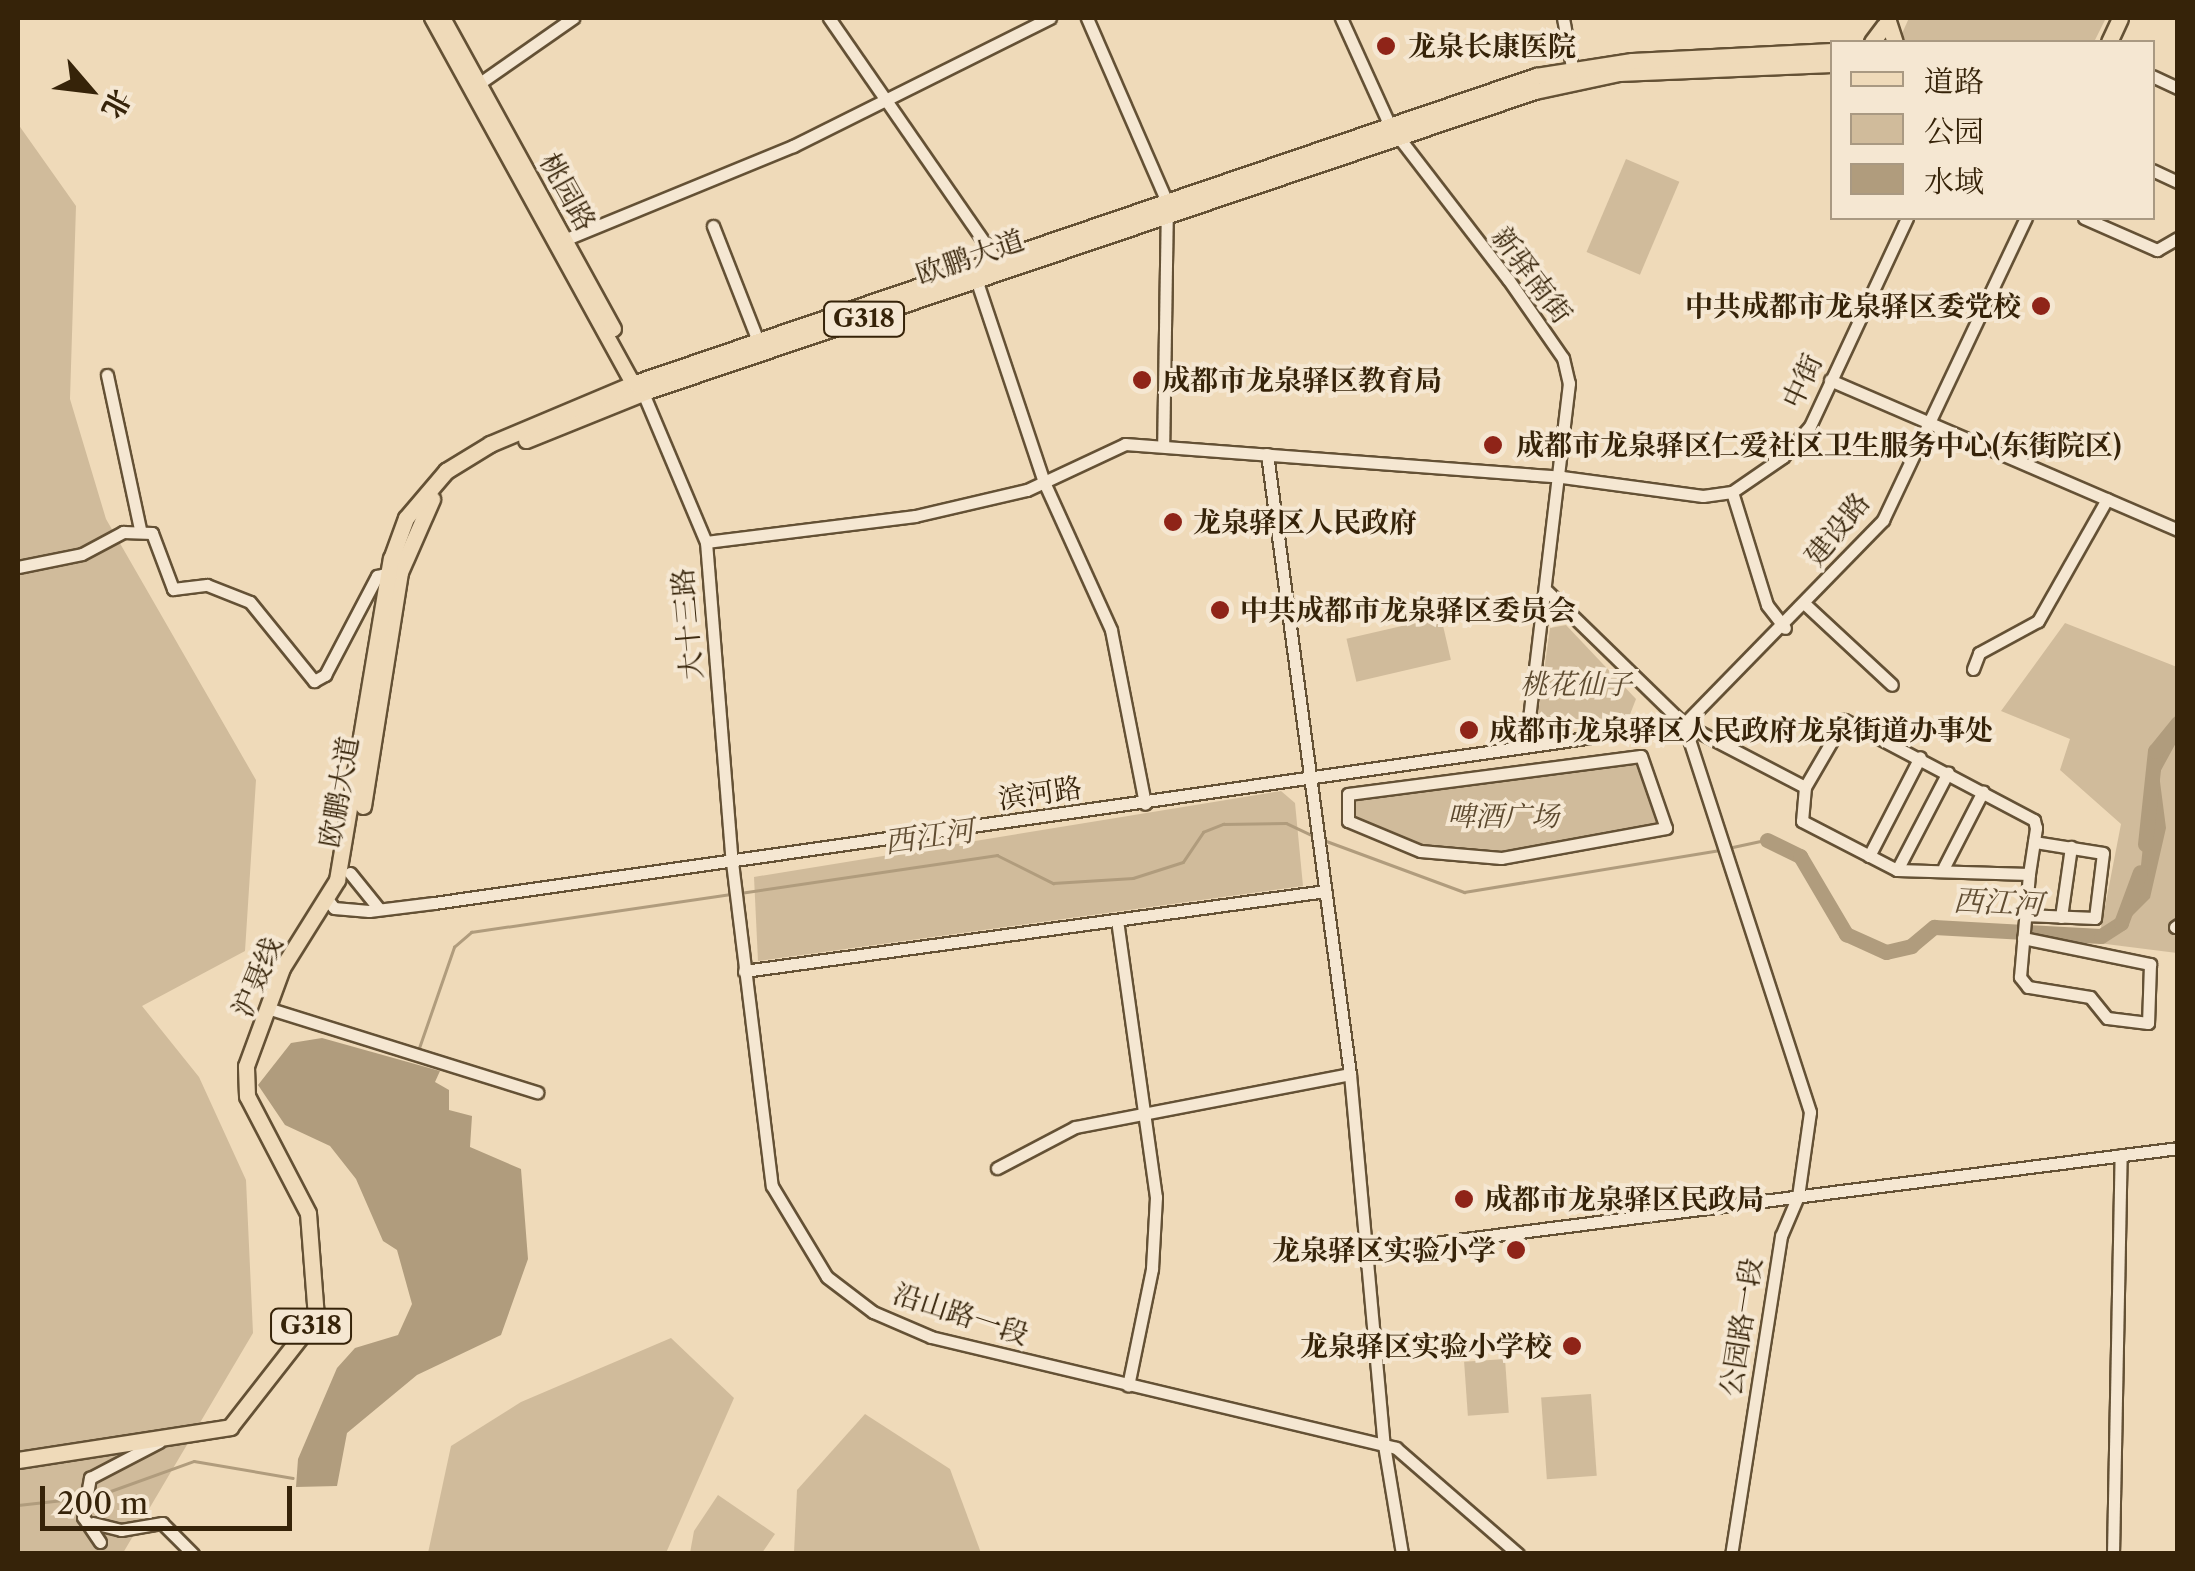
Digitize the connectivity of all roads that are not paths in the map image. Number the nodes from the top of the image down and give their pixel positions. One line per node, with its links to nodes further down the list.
1 (432, 18): 13 (main road)
2 (443, 18): 13 (main road, 桃园路)
3 (573, 18): 13 (street)
4 (829, 18): 15 (street)
5 (1050, 18): 15 (street)
6 (1087, 18): 19 (street)
7 (1341, 18): 16 (street, 新驿南街)
8 (1563, 18): 11 (street)
9 (1830, 51): 11 (highway, 欧鹏大道 / G318)
10 (1830, 64): 16 (highway, 欧鹏大道 / G318)
11 (1572, 67): 16 (highway, 欧鹏大道 / G318)
12 (2155, 77): 14 (street)
13 (476, 86): 25 (main road, 桃园路)
14 (2178, 88)
15 (888, 100): 25 (street); 26 (street)
16 (1393, 130): 19 (highway, 欧鹏大道 / G318); 37 (street, 新驿南街)
17 (2155, 171): 18 (street)
18 (2178, 182)
19 (1167, 208): 26 (highway, 欧鹏大道 / G318); 35 (street)
20 (1905, 220): 30 (street, 中街)
21 (2025, 220): 34 (street, 建设路)
22 (2088, 220): 24 (street)
23 (713, 226): 28 (street)
24 (2178, 238)
25 (560, 242): 33 (main road, 桃园路)
26 (1001, 266): 27 (highway, 欧鹏大道 / G318)
27 (975, 274): 28 (highway, 欧鹏大道 / G318); 33 (highway, 欧鹏大道 / G318); 38 (street)
28 (758, 341): 33 (highway, 欧鹏大道 / G318)
29 (1827, 352): 30 (street)
30 (1841, 358): 32 (street, 中街)
31 (107, 374): 41 (street)
32 (1830, 380): 34 (street); 39 (street, 中街)
33 (641, 388): 43 (street, 大十三路); 45 (highway, 沪聂线 / G318); 66 (highway, 欧鹏大道 / G318)
34 (1928, 423): 40 (street); 47 (street, 建设路)
35 (1163, 445): 36 (street); 38 (street)
36 (1268, 454): 37 (street); 55 (street)
37 (1562, 477): 39 (street); 46 (street, 新驿南街)
38 (1044, 482): 43 (street); 58 (street)
39 (1732, 492): 48 (street)
40 (2107, 499): 42 (street); 49 (street)
41 (140, 529): 44 (street); 45 (street)
42 (2178, 530)
43 (706, 542): 63 (street, 大十三路)
44 (18, 567)
45 (388, 573): 69 (highway, 沪聂线 / G318)
46 (1547, 591): 51 (street); 52 (street, 新驿南街)
47 (1806, 606): 48 (street, 建设路); 50 (street)
48 (1785, 628): 51 (street, 建设路)
49 (1972, 668)
50 (1892, 685)
51 (1684, 724): 52 (street, 滨河路); 56 (street); 83 (street, 公园路一段)
52 (1526, 743): 55 (street, 滨河路)
53 (1920, 757): 54 (street); 56 (street); 62 (street)
54 (1948, 772): 57 (street); 65 (street)
55 (1310, 776): 58 (street, 滨河路); 68 (street)
56 (1805, 787): 62 (street)
57 (1983, 791): 60 (street); 64 (street)
58 (1144, 804): 63 (street, 滨河路)
59 (1666, 828): 59 (street)
60 (2034, 842): 61 (street); 67 (street)
61 (2070, 847): 71 (street); 71 (street)
62 (1870, 856): 65 (street)
63 (732, 862): 70 (street, 滨河路); 74 (street, 大十三路)
64 (1944, 867): 65 (street); 67 (street)
65 (1897, 870)
66 (350, 874): 69 (highway, 欧鹏大道 / G318); 70 (street)
67 (2029, 874): 73 (street)
68 (1326, 886): 72 (street); 77 (street)
69 (331, 904): 70 (street, 滨河路); 76 (highway, 沪聂线 / G318)
70 (379, 909)
71 (2061, 918): 73 (street)
72 (1117, 920): 75 (street); 79 (street)
73 (2024, 928): 73 (street)
74 (740, 932): 75 (street, 沿山路一段)
75 (744, 970): 85 (street, 沿山路一段)
76 (271, 1006): 78 (street); 86 (highway, 沪聂线 / G318)
77 (1350, 1074): 79 (street); 84 (street)
78 (538, 1092)
79 (1140, 1110): 82 (street); 85 (street)
80 (2178, 1148): 81 (street)
81 (2121, 1156): 83 (street); 95 (street)
82 (997, 1168)
83 (1798, 1196): 84 (street); 94 (street, 公园路一段)
84 (1371, 1251): 87 (street)
85 (1128, 1386): 87 (street, 沿山路一段)
86 (160, 1442): 88 (highway, 沪聂线 / G318); 89 (street)
87 (1384, 1445): 92 (street); 93 (street)
88 (18, 1460)
89 (93, 1523): 90 (street); 91 (street)
90 (100, 1542)
91 (193, 1554)
92 (1402, 1554)
93 (1518, 1554)
94 (1731, 1554)
95 (2113, 1554)

